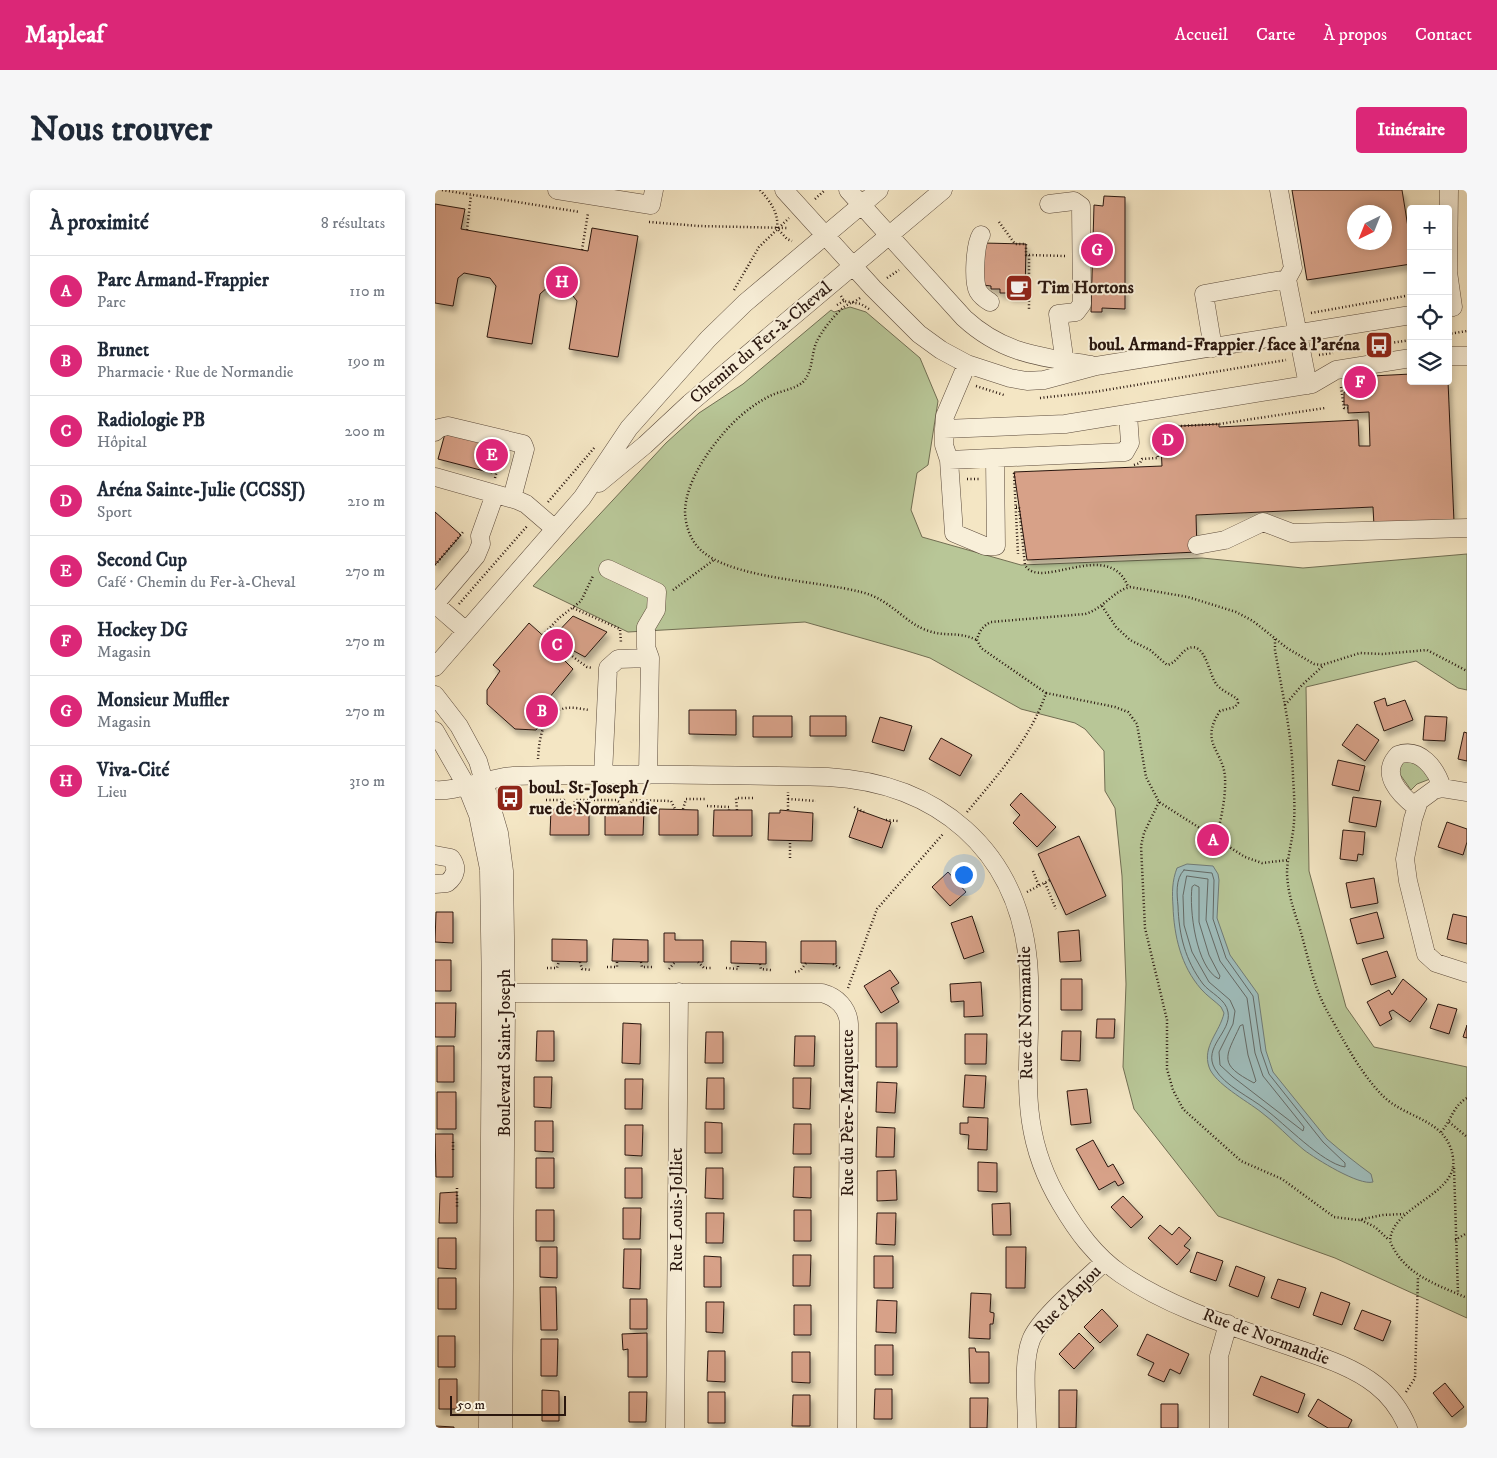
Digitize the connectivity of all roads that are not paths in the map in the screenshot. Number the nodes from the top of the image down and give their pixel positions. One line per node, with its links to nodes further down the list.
1 (557, 190): 2 (street)
2 (654, 190)
3 (784, 190): 13 (street)
4 (848, 190): 10 (street)
5 (879, 190): 10 (street, Chemin du Fer-à-Cheval)
6 (943, 190): 11 (street, Chemin du Fer-à-Cheval)
7 (1279, 190): 15 (street)
8 (1449, 190): 17 (street)
9 (1049, 204): 25 (street)
10 (862, 205): 11 (street); 13 (street, Chemin du Fer-à-Cheval)
11 (889, 235): 14 (street, Chemin du Fer-à-Cheval); 25 (street)
12 (981, 235): 16 (street)
13 (825, 236): 14 (street); 35 (street, Chemin du Fer-à-Cheval)
14 (853, 266): 24 (street); 35 (street, Chemin du Fer-à-Cheval)
15 (1287, 279): 19 (street); 20 (street)
16 (990, 302)
17 (1456, 307)
18 (1407, 315): 19 (street)
19 (1297, 334): 20 (street); 26 (street)
20 (1213, 348): 25 (street)
21 (1452, 356): 22 (street)
22 (1467, 356)
23 (1407, 359): 26 (street)
24 (967, 364): 25 (street); 28 (street)
25 (1066, 368)
26 (1308, 385): 27 (street)
27 (1128, 414): 28 (street); 31 (street)
28 (944, 429): 30 (street)
29 (435, 432): 34 (street)
30 (949, 460): 31 (street); 31 (street)
31 (995, 460)
32 (435, 477): 33 (street)
33 (494, 490): 34 (street); 40 (street)
34 (512, 498): 37 (street)
35 (582, 498): 37 (street, Chemin du Fer-à-Cheval)
36 (1467, 528): 38 (street)
37 (555, 529): 41 (street, Chemin du Fer-à-Cheval)
38 (1197, 545)
39 (602, 570): 42 (street)
40 (435, 604): 41 (street)
41 (466, 631): 43 (street, Chemin du Fer-à-Cheval)
42 (649, 658): 46 (street); 47 (street)
43 (435, 667)
44 (435, 696): 48 (street, Boulevard Saint-Joseph)
45 (435, 731): 49 (street, Boulevard Saint-Joseph)
46 (603, 775): 47 (street, Rue de Normandie); 48 (street, Rue de Normandie)
47 (648, 775): 59 (street, Rue de Normandie)
48 (484, 780): 49 (street, Rue de Normandie); 57 (street, Boulevard Saint-Joseph)
49 (466, 785): 51 (street, Rue de Normandie); 57 (street, Boulevard Saint-Joseph)
50 (1442, 788): 52 (street); 53 (street); 53 (street)
51 (435, 790)
52 (1467, 792)
53 (1416, 807): 56 (street)
54 (435, 855): 55 (street)
55 (435, 884)
56 (1467, 973)
57 (498, 992): 58 (street, Rue du Père-Marquette); 61 (street, Boulevard Saint-Joseph); 62 (street, Boulevard Saint-Joseph)
58 (679, 992): 63 (street, Rue Louis-Jolliet); 64 (street, Rue du Père-Marquette)
59 (1105, 1261): 60 (street, Rue de Normandie); 65 (street, Rue d'Anjou)
60 (1228, 1324): 66 (street); 67 (street, Rue de Normandie)
61 (488, 1428)
62 (503, 1428)
63 (675, 1428)
64 (847, 1428)
65 (1027, 1428)
66 (1219, 1428)
67 (1408, 1428)

